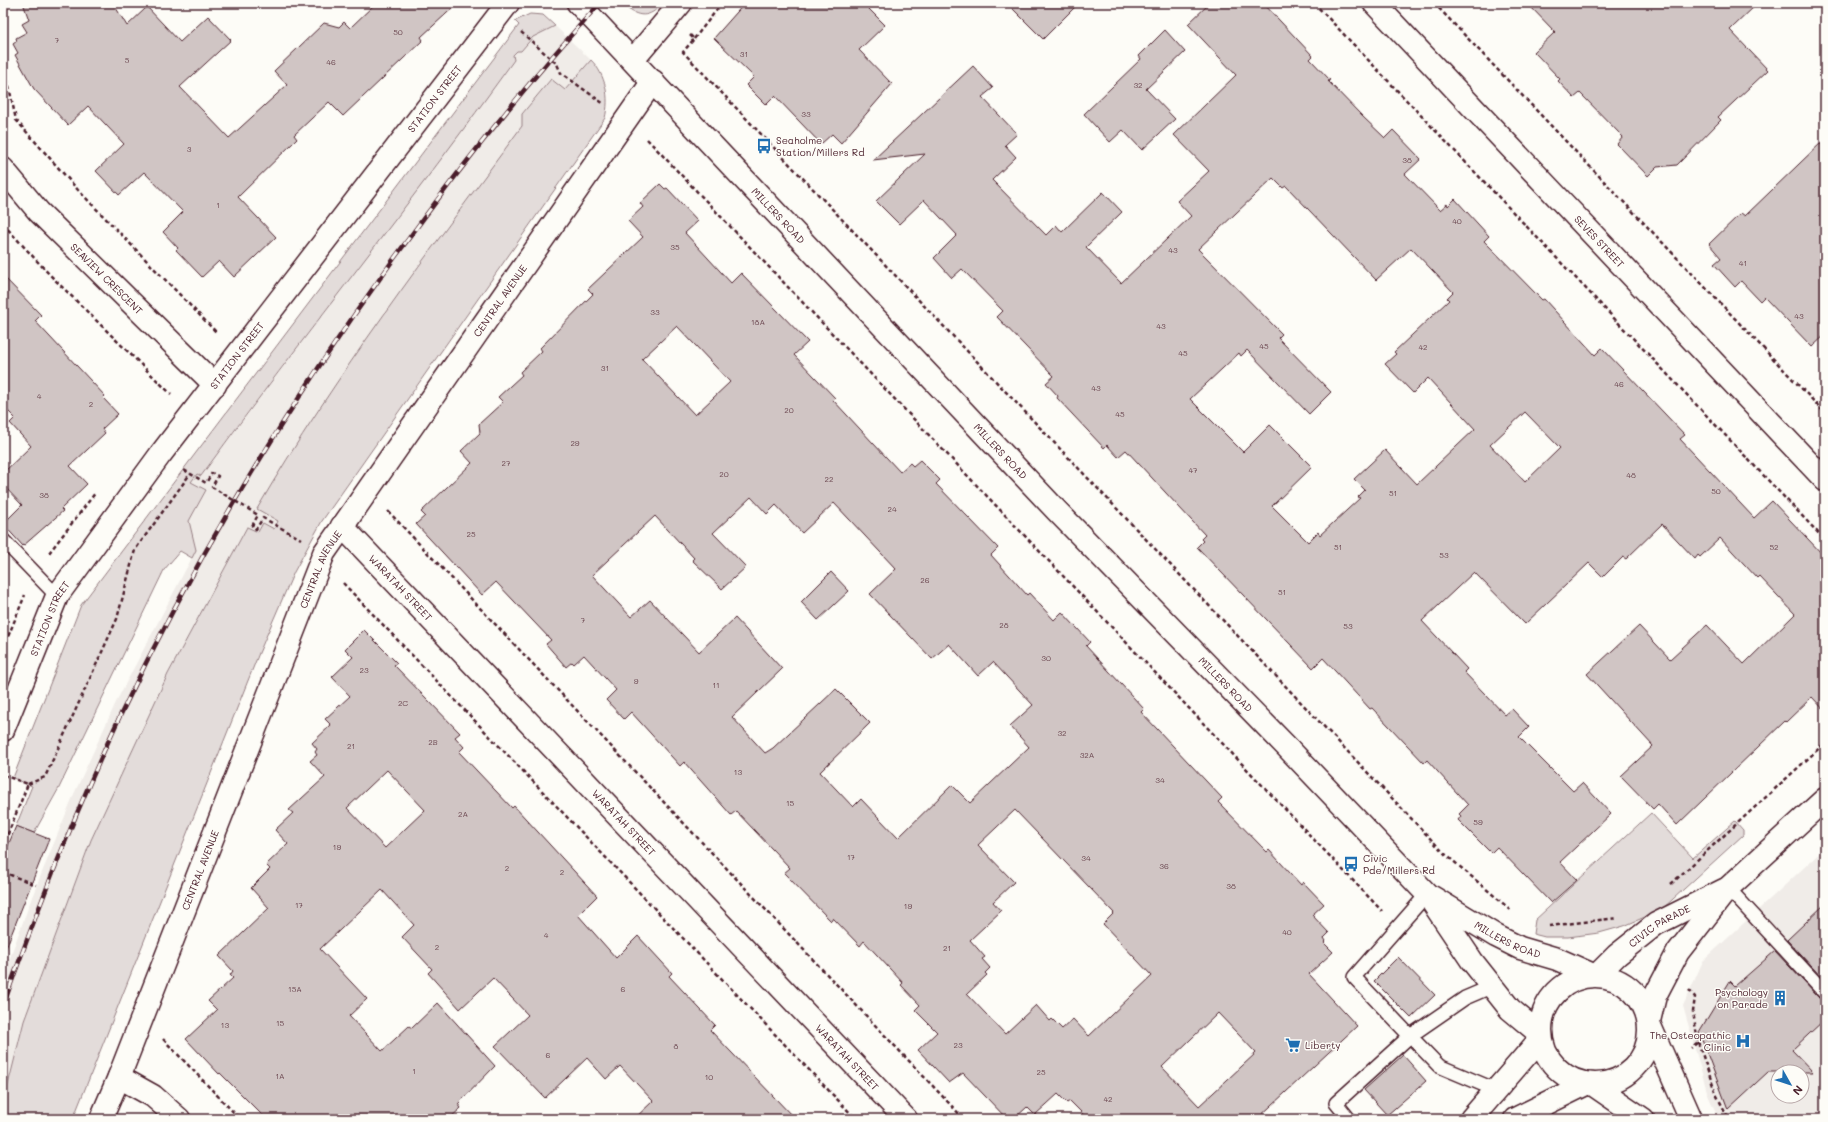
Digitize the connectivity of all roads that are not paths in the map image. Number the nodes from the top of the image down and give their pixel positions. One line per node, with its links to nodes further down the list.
1 (578, 3): 5 (street, MILLERS ROAD)
2 (1374, 3): 9 (street, SEVES STREET)
3 (504, 8): 8 (street, STATION STREET)
4 (675, 10): 5 (street)
5 (633, 60): 6 (street, MILLERS ROAD)
6 (653, 81): 10 (street, CENTRAL AVENUE); 16 (street, MILLERS ROAD)
7 (3, 169): 8 (street, SEAVIEW CRESCENT)
8 (214, 385): 12 (street, STATION STREET)
9 (1825, 480)
10 (342, 526): 23 (street, CENTRAL AVENUE); 28 (street, WARATAH STREET)
11 (3, 540): 12 (lane)
12 (57, 596): 13 (street, STATION STREET)
13 (3, 730)
14 (1825, 799): 15 (street, CIVIC PARADE)
15 (1728, 888): 17 (street, CIVIC PARADE); 19 (lane); 20 (street, CIVIC PARADE)
16 (1427, 894): 17 (street, MILLERS ROAD); 18 (street, MILLERS ROAD); 21 (lane)
17 (1595, 975): 20 (street); 22 (street)
18 (1493, 986): 21 (lane); 22 (street, MILLERS ROAD)
19 (1825, 994)
20 (1649, 1023): 24 (street); 33 (street)
21 (1410, 1036): 25 (lane); 29 (lane)
22 (1541, 1036): 24 (street); 25 (street)
23 (119, 1077): 26 (street, CENTRAL AVENUE); 27 (street)
24 (1589, 1084): 31 (street); 32 (street)
25 (1496, 1090): 30 (street)
26 (101, 1119)
27 (179, 1119)
28 (906, 1119)
29 (1349, 1119)
30 (1471, 1119)
31 (1514, 1119)
32 (1643, 1119)
33 (1691, 1119)

